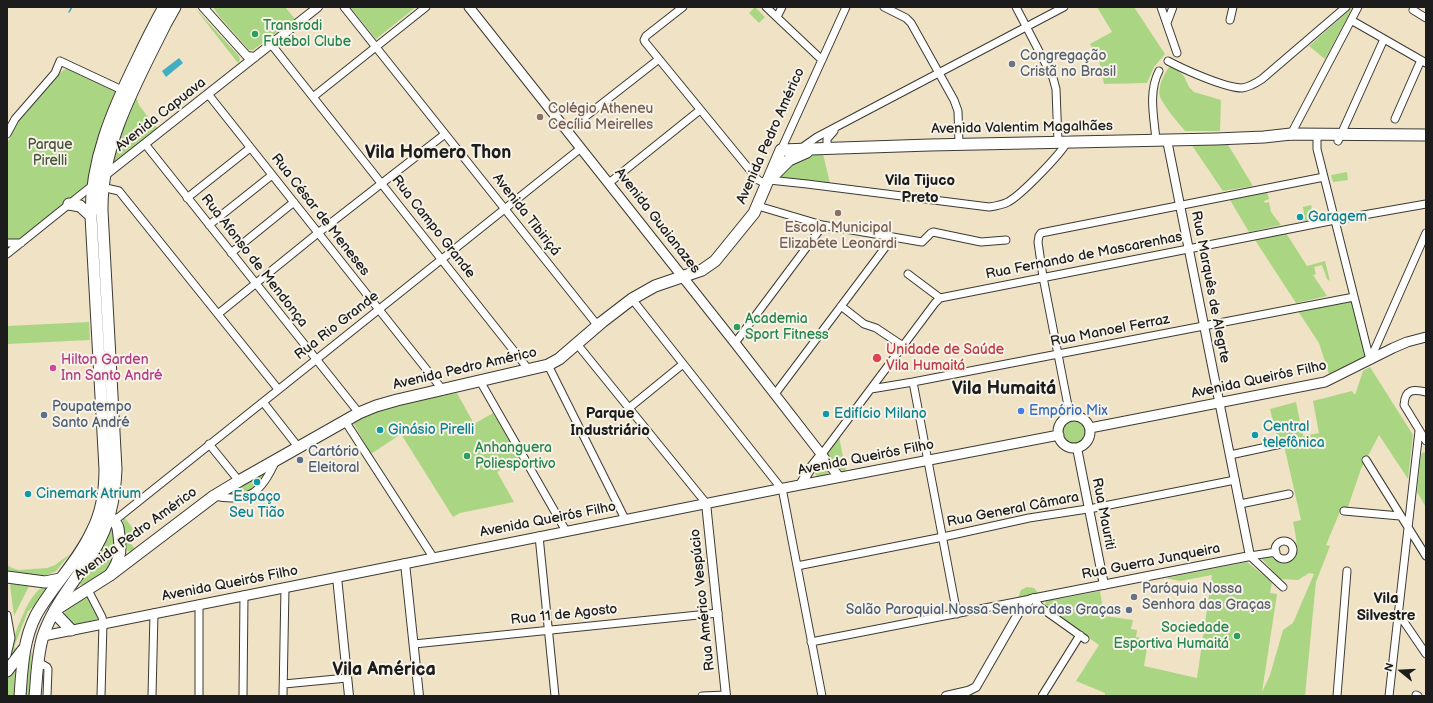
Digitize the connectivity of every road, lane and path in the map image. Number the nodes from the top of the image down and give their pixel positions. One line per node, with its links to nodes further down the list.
1 (164, 7): 39 (main road)
2 (175, 7): 66 (main road)
3 (318, 7): 29 (street, Avenida Capuava)
4 (344, 7): 30 (street, Avenida Tibiriçá)
5 (426, 7): 30 (street)
6 (469, 7): 45 (main road, Avenida Guaianazes)
7 (683, 7): 33 (street)
8 (766, 7): 22 (street)
9 (782, 7): 22 (street)
10 (846, 7): 34 (street, Avenida Pedro Américo)
11 (884, 7): 20 (street)
12 (1016, 7): 27 (street)
13 (1064, 7): 27 (street)
14 (1161, 7): 26 (street)
15 (1173, 7): 26 (street)
16 (1233, 7): 24 (street)
17 (1346, 7): 35 (street)
18 (1358, 7): 25 (street)
19 (205, 8): 32 (street)
20 (898, 10): 38 (street)
21 (1413, 10): 23 (street)
22 (777, 17): 34 (street)
23 (1426, 18)
24 (1230, 20)
25 (1351, 20): 28 (street); 49 (street)
26 (1166, 23): 31 (street)
27 (1026, 27): 38 (street); 53 (street)
28 (1384, 39): 36 (street); 51 (street)
29 (271, 44): 32 (street, Avenida Capuava); 41 (street, Rua Campo Grande)
30 (376, 47): 41 (street); 47 (street, Avenida Tibiriçá)
31 (1176, 53)
32 (251, 56): 40 (street, Avenida Capuava)
33 (659, 59): 42 (street); 45 (street)
34 (822, 60): 61 (street, Avenida Pedro Américo)
35 (1168, 61)
36 (1424, 62): 43 (street)
37 (1159, 71): 52 (street)
38 (939, 73): 44 (street); 56 (street)
39 (122, 90): 46 (street); 66 (main road)
40 (208, 94): 55 (street, Avenida Capuava); 57 (street, Rua César de Meneses)
41 (313, 97): 68 (street, Rua Campo Grande)
42 (700, 110): 65 (street); 67 (street)
43 (1395, 119)
44 (836, 128): 59 (street); 60 (street)
45 (567, 131): 58 (main road, Avenida Guaianazes)
46 (7, 134)
47 (445, 134): 68 (street); 75 (street, Avenida Tibiriçá)
48 (1426, 135): 51 (main road, Avenida Valentim Magalhães)
49 (1290, 136): 50 (main road, Avenida Valentim Magalhães); 52 (main road, Avenida Valentim Magalhães)
50 (1317, 137): 51 (main road, Avenida Valentim Magalhães); 64 (street)
51 (1340, 138): 54 (main road, Avenida Valentim Magalhães)
52 (1162, 140): 53 (main road, Avenida Valentim Magalhães); 73 (street, Rua Marquês de Alegrte)
53 (1062, 142): 56 (main road, Avenida Valentim Magalhães); 65 (street)
54 (1426, 142)
55 (145, 144): 66 (street, Avenida Capuava); 69 (street, Rua Afonso de Mendonça)
56 (959, 144): 59 (main road, Avenida Valentim Magalhães)
57 (250, 148): 63 (street, Rua César de Meneses); 69 (street)
58 (581, 148): 67 (main road, Avenida Guaianazes); 75 (street, Rua Rio Grande)
59 (824, 148): 60 (main road, Avenida Valentim Magalhães); 62 (main road)
60 (800, 149): 61 (main road, Avenida Valentim Magalhães)
61 (781, 151): 62 (main road); 65 (main road, Avenida Pedro Américo)
62 (789, 160): 65 (main road)
63 (272, 175): 70 (street, Rua César de Meneses); 78 (street)
64 (1324, 177): 73 (street); 77 (street)
65 (768, 181): 74 (main road, Avenida Pedro Américo)
66 (100, 182): 71 (street, Avenida Capuava); 76 (main road); 99 (street); 151 (main road)
67 (608, 183): 91 (main road, Avenida Guaianazes)
68 (382, 184): 80 (street); 89 (street, Rua Campo Grande)
69 (187, 198): 78 (street, Rua Afonso de Mendonça)
70 (294, 202): 80 (street, Rua César de Meneses); 87 (street)
71 (69, 204): 76 (main road); 85 (street, Avenida Capuava)
72 (1426, 204): 77 (street, Rua Fernando de Mascarenhas)
73 (1180, 205): 86 (street, Rua Marquês de Alegrte); 92 (street)
74 (758, 206): 79 (street); 91 (main road, Avenida Pedro Américo)
75 (505, 209): 89 (street, Rua Rio Grande); 100 (street, Avenida Tibiriçá)
76 (91, 216): 151 (main road)
77 (1335, 220): 86 (street, Rua Fernando de Mascarenhas); 94 (street)
78 (209, 225): 87 (street, Rua Afonso de Mendonça)
79 (822, 225): 82 (street); 103 (street)
80 (318, 233): 93 (street); 98 (street, Rua César de Meneses)
81 (1426, 234): 108 (street)
82 (893, 237): 83 (street); 97 (street)
83 (1006, 240)
84 (7, 243): 85 (street)
85 (21, 243): 88 (street, Avenida Capuava)
86 (1189, 248): 92 (street, Rua Fernando de Mascarenhas); 101 (street, Rua Marquês de Alegrte)
87 (231, 253): 93 (street, Rua Afonso de Mendonça)
88 (7, 254)
89 (442, 259): 98 (street, Rua Rio Grande); 111 (street, Rua Campo Grande)
90 (908, 274): 95 (street)
91 (682, 276): 96 (main road, Avenida Pedro Américo); 103 (main road, Avenida Guaianazes)
92 (1043, 277): 95 (street, Rua Fernando de Mascarenhas); 106 (street)
93 (256, 284): 99 (street); 107 (street, Rua Afonso de Mendonça)
94 (1354, 297): 101 (street, Rua Manoel Ferraz); 108 (street)
95 (940, 298): 105 (street)
96 (632, 299): 100 (main road, Avenida Pedro Américo); 109 (street)
97 (841, 306): 105 (street); 118 (street)
98 (379, 309): 107 (street, Rua Rio Grande); 115 (street, Rua César de Meneses)
99 (218, 314): 114 (street)
100 (598, 326): 104 (main road, Avenida Pedro Américo)
101 (1204, 326): 106 (street, Rua Manoel Ferraz); 120 (street, Rua Marquês de Alegrte)
102 (1426, 337): 108 (main road, Avenida Queirós Filho)
103 (736, 343): 118 (main road, Avenida Guaianazes)
104 (577, 344): 110 (main road, Avenida Pedro Américo); 121 (street)
105 (903, 346): 116 (street)
106 (1058, 354): 113 (street, Rua Manoel Ferraz); 123 (street)
107 (315, 360): 114 (street, Rua Rio Grande); 122 (street, Rua Afonso de Mendonça)
108 (1370, 360): 120 (main road, Avenida Queirós Filho)
109 (683, 364): 121 (street); 142 (street)
110 (548, 365): 111 (main road, Avenida Pedro Américo); 150 (street)
111 (529, 370): 112 (main road, Avenida Pedro Américo)
112 (480, 381): 115 (main road, Avenida Pedro Américo); 153 (street)
113 (913, 382): 116 (street, Rua Manoel Ferraz); 136 (street)
114 (278, 389): 119 (street, Rua Rio Grande)
115 (442, 389): 122 (main road, Avenida Pedro Américo)
116 (871, 389): 133 (street)
117 (1426, 392): 126 (street)
118 (776, 394): 133 (main road, Avenida Guaianazes)
119 (263, 402): 129 (street, Rua Rio Grande); 131 (street)
120 (1220, 403): 125 (main road, Avenida Queirós Filho); 134 (street, Rua Marquês de Alegrte)
121 (629, 408): 145 (street)
122 (359, 414): 124 (main road, Avenida Pedro Américo)
123 (1070, 416): 125 (main road); 127 (main road)
124 (345, 421): 131 (main road, Avenida Pedro Américo); 161 (street)
125 (1090, 428): 132 (main road)
126 (1419, 431): 128 (street); 152 (street)
127 (1058, 435): 132 (main road); 136 (main road, Avenida Queirós Filho)
128 (1426, 441)
129 (209, 444): 140 (street); 151 (street, Rua Rio Grande)
130 (1282, 444): 134 (street)
131 (299, 448): 135 (main road, Avenida Pedro Américo)
132 (1077, 448): 147 (street, Rua Mauriti)
133 (822, 454): 138 (main road, Avenida Guaianazes); 141 (main road)
134 (1230, 455): 139 (street, Rua Marquês de Alegrte)
135 (276, 460): 140 (main road, Avenida Pedro Américo); 144 (street, Avenida Pedro Américo)
136 (928, 460): 138 (main road, Avenida Queirós Filho); 155 (street)
137 (1366, 460): 149 (street)
138 (839, 477): 141 (main road, Avenida Queirós Filho)
139 (1235, 480): 146 (street, Rua Marquês de Alegrte); 147 (street, Rua General Câmara)
140 (239, 481): 144 (main road, Avenida Pedro Américo)
141 (801, 484): 142 (main road, Avenida Queirós Filho)
142 (781, 488): 145 (main road, Avenida Queirós Filho); 163 (street)
143 (1289, 494): 146 (street)
144 (214, 496): 158 (main road, Avenida Pedro Américo)
145 (706, 503): 150 (main road, Avenida Queirós Filho); 178 (street, Rua Américo Vespúcio)
146 (1240, 504): 159 (street, Rua Marquês de Alegrte)
147 (1089, 509): 155 (street, Rua General Câmara); 169 (street, Rua Mauriti)
148 (1344, 511): 149 (street)
149 (1400, 516): 152 (street)
150 (625, 519): 153 (main road, Avenida Queirós Filho)
151 (102, 520): 156 (main road); 168 (main road); 176 (main road)
152 (1408, 528): 160 (street); 179 (street)
153 (566, 531): 154 (main road, Avenida Queirós Filho)
154 (539, 536): 161 (main road, Avenida Queirós Filho); 184 (street)
155 (943, 537): 163 (street, Rua General Câmara); 180 (street)
156 (121, 548): 158 (main road); 165 (main road)
157 (1276, 552): 159 (street, Rua Guerra Junqueira)
158 (138, 554): 165 (main road, Avenida Pedro Américo)
159 (1250, 556): 169 (street, Rua Guerra Junqueira); 171 (street)
160 (1426, 556)
161 (433, 557): 162 (main road, Avenida Queirós Filho)
162 (405, 563): 167 (main road, Avenida Queirós Filho); 187 (street)
163 (797, 566): 186 (street)
164 (1347, 571): 211 (street)
165 (110, 575): 172 (main road, Avenida Pedro Américo)
166 (7, 577): 168 (main road)
167 (337, 577): 170 (main road, Avenida Queirós Filho); 193 (street)
168 (60, 579): 188 (main road)
169 (1104, 585): 174 (street, Rua Guerra Junqueira)
170 (285, 587): 173 (main road, Avenida Queirós Filho); 194 (street)
171 (1283, 587)
172 (88, 588): 176 (main road, Avenida Pedro Américo); 182 (street)
173 (244, 595): 175 (main road, Avenida Queirós Filho); 202 (street)
174 (1032, 599): 180 (street); 209 (street); 210 (street)
175 (199, 604): 177 (main road, Avenida Queirós Filho); 201 (street)
176 (55, 611): 183 (main road); 185 (main road)
177 (154, 613): 182 (main road, Avenida Queirós Filho); 200 (street)
178 (718, 613): 184 (street, Rua 11 de Agosto); 195 (street, Rua Américo Vespúcio)
179 (1398, 613): 189 (street); 212 (street)
180 (957, 614): 186 (street)
181 (7, 615): 190 (street)
182 (103, 623): 183 (main road, Avenida Queirós Filho); 199 (street)
183 (71, 630): 185 (main road, Avenida Queirós Filho)
184 (548, 630): 187 (street, Rua 11 de Agosto); 206 (street)
185 (43, 636): 188 (main road); 191 (main road)
186 (812, 642): 208 (street)
187 (414, 644): 205 (street)
188 (26, 646): 192 (main road); 196 (main road)
189 (1426, 654)
190 (7, 655)
191 (38, 662): 197 (main road); 198 (street)
192 (7, 671)
193 (347, 678): 194 (street); 204 (street)
194 (284, 684): 203 (street)
195 (726, 695): 207 (street)
196 (20, 696)
197 (35, 696)
198 (47, 696)
199 (101, 696)
200 (152, 696)
201 (199, 696)
202 (243, 696)
203 (283, 696)
204 (349, 696)
205 (419, 696)
206 (555, 696)
207 (702, 696)
208 (822, 696)
209 (946, 696)
210 (1042, 696)
211 (1337, 696)
212 (1389, 696)

